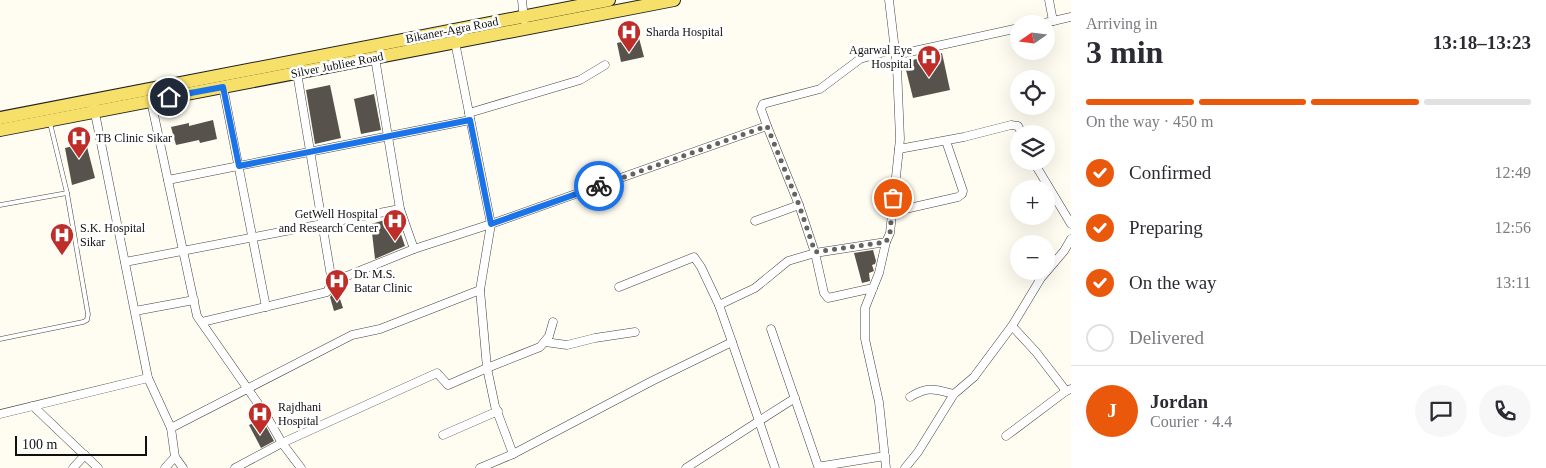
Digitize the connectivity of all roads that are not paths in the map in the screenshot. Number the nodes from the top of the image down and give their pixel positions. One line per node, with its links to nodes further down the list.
1 (522, 0): 9 (street)
2 (609, 0): 9 (main road, Bikaner-Agra Road)
3 (674, 0): 9 (main road, Silver Jubliee Road)
4 (889, 0): 12 (street)
5 (1049, 0): 6 (street)
6 (1052, 15)
7 (1071, 17): 8 (street)
8 (1055, 21)
9 (525, 22): 11 (main road, Silver Jubliee Road); 18 (main road, Bikaner-Agra Road)
10 (1010, 30): 12 (street)
11 (455, 42): 13 (main road, Silver Jubliee Road); 19 (street)
12 (895, 52): 22 (street); 27 (street)
13 (375, 58): 15 (main road, Silver Jubliee Road); 25 (street)
14 (605, 65): 19 (street)
15 (297, 73): 16 (main road, Silver Jubliee Road); 28 (street)
16 (223, 87): 17 (main road, Silver Jubliee Road); 29 (street)
17 (151, 101): 18 (main road, Silver Jubliee Road); 31 (street)
18 (93, 106): 20 (main road, Bikaner-Agra Road); 21 (main road, Silver Jubliee Road); 49 (street)
19 (470, 116): 25 (street); 39 (street)
20 (0, 118)
21 (49, 120): 24 (main road, Silver Jubliee Road); 32 (lane)
22 (767, 126): 34 (street); 39 (street)
23 (1010, 126): 26 (street)
24 (0, 130)
25 (388, 136): 28 (street); 35 (street)
26 (946, 140): 27 (street); 36 (street)
27 (899, 149): 36 (street)
28 (310, 152): 29 (street); 38 (street)
29 (239, 166): 31 (street); 41 (street)
30 (1038, 170): 40 (street)
31 (168, 180): 45 (street)
32 (67, 193): 33 (lane); 63 (lane)
33 (0, 205)
34 (799, 205): 37 (street); 47 (street)
35 (400, 209): 38 (street); 44 (street)
36 (892, 212): 43 (street)
37 (755, 221)
38 (322, 224): 41 (street); 50 (street)
39 (491, 224): 44 (street); 53 (street)
40 (1071, 224)
41 (252, 238): 45 (street); 56 (street)
42 (1071, 239): 46 (street)
43 (886, 242): 47 (street); 52 (street)
44 (414, 249): 50 (street)
45 (183, 251): 49 (street); 54 (street)
46 (1064, 251): 48 (street); 60 (street)
47 (815, 252): 52 (street); 55 (street)
48 (1071, 258)
49 (125, 262): 57 (street)
50 (332, 282): 56 (street)
51 (619, 287): 55 (street)
52 (873, 288): 83 (street)
53 (480, 290): 66 (street); 68 (street)
54 (194, 300): 57 (street); 58 (street)
55 (719, 305): 65 (street)
56 (266, 307): 58 (street)
57 (135, 311): 67 (street)
58 (202, 322): 68 (street)
59 (553, 322): 64 (street)
60 (1012, 326): 69 (street); 70 (street)
61 (771, 329): 72 (street)
62 (635, 332): 64 (street)
63 (0, 339)
64 (546, 342): 66 (street)
65 (732, 342): 76 (street); 81 (street)
66 (487, 368): 74 (street); 80 (street)
67 (148, 378): 73 (street); 77 (street)
68 (248, 388): 77 (street); 80 (street)
69 (1068, 390): 79 (street)
70 (954, 394): 71 (street); 95 (street)
71 (910, 397)
72 (795, 398): 76 (street); 83 (street)
73 (34, 406): 75 (street); 82 (street)
74 (498, 412): 78 (street); 81 (street)
75 (0, 414)
76 (759, 421): 92 (street); 93 (street)
77 (170, 428): 84 (street)
78 (443, 436)
79 (1006, 436)
80 (282, 443): 89 (street); 90 (street)
81 (513, 454): 91 (street)
82 (85, 455): 85 (street); 86 (street)
83 (885, 456): 94 (street)
84 (175, 457): 87 (street); 88 (street)
85 (73, 468)
86 (98, 468)
87 (165, 468)
88 (183, 468)
89 (235, 468)
90 (300, 468)
91 (480, 468)
92 (686, 468)
93 (775, 468)
94 (886, 468)
95 (905, 468)

